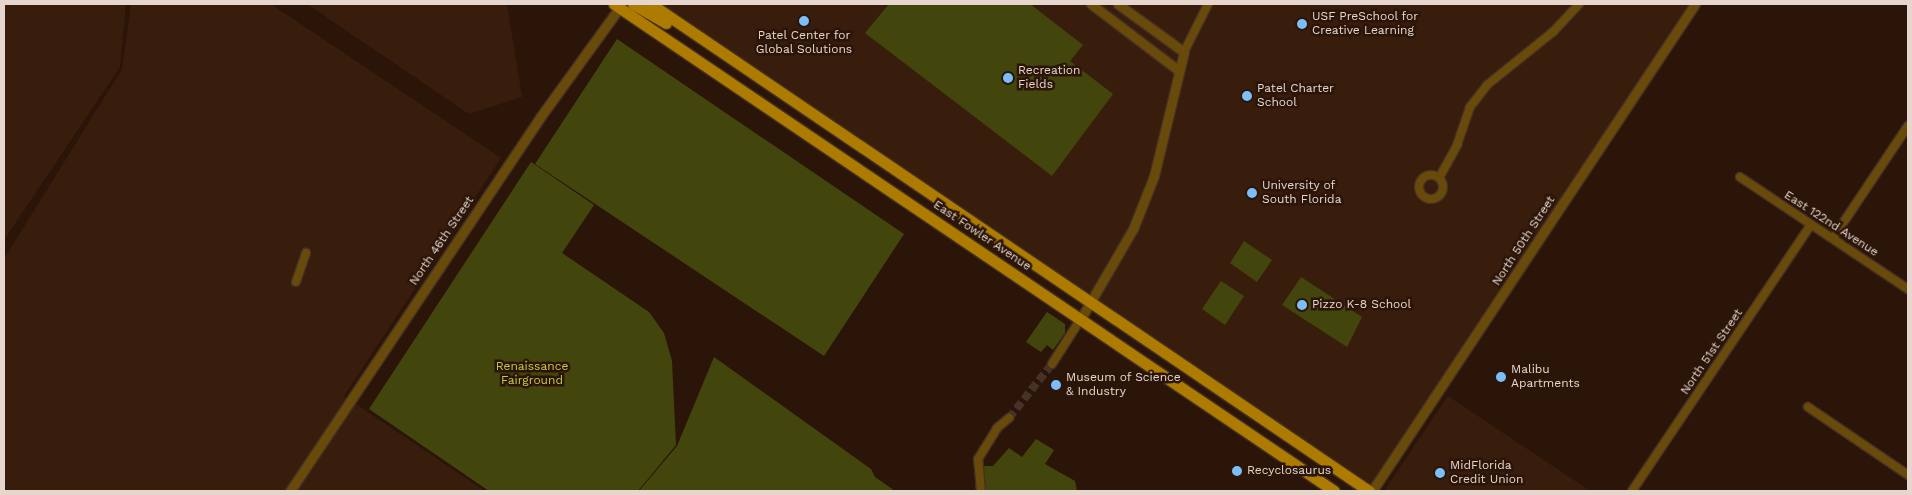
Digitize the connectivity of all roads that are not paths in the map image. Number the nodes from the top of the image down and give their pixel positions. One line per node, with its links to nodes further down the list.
1 (633, 4): 9 (main road)
2 (651, 4): 9 (main road, East Fowler Avenue)
3 (1091, 4): 11 (street)
4 (1118, 4): 10 (street)
5 (1208, 4): 10 (street)
6 (1579, 4): 14 (street)
7 (1696, 4): 29 (street, North 50th Street)
8 (620, 5): 21 (main road, East Fowler Avenue); 26 (street, North 46th Street)
9 (714, 48): 20 (main road, East Fowler Avenue)
10 (1184, 52): 11 (street)
11 (1178, 70): 20 (street)
12 (1908, 126): 16 (street)
13 (1740, 177): 15 (street, East 122nd Avenue)
14 (1439, 178)
15 (1811, 225): 16 (street, East 122nd Avenue); 30 (street, North 51st Street)
16 (1833, 238): 19 (street, East 122nd Avenue)
17 (306, 253): 18 (street)
18 (296, 282)
19 (1908, 289)
20 (1094, 300): 21 (street); 29 (main road, East Fowler Avenue)
21 (1080, 320): 22 (street); 28 (main road, East Fowler Avenue)
22 (1052, 364)
23 (1808, 407): 25 (street)
24 (1009, 418): 27 (street)
25 (1908, 475)
26 (290, 491)
27 (980, 491)
28 (1334, 491)
29 (1371, 491)
30 (1632, 491)

